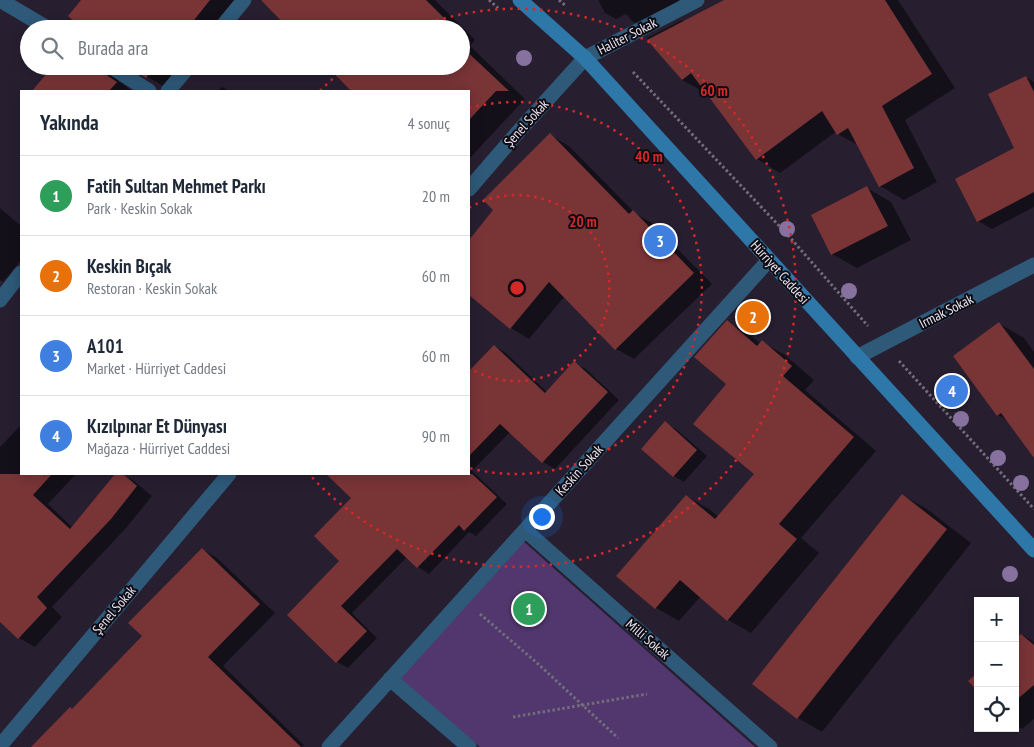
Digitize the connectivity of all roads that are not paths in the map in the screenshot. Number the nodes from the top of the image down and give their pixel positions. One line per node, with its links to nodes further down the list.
1 (0, 0): 5 (street)
2 (244, 0): 6 (street)
3 (520, 0): 7 (main road, Hürriyet Caddesi)
4 (696, 0): 7 (street, Haliter Sokak)
5 (34, 20)
6 (227, 20)
7 (584, 58): 12 (street, Şenel Sokak); 13 (main road, Hürriyet Caddesi)
8 (124, 75): 10 (street)
9 (181, 75): 11 (street)
10 (147, 90)
11 (169, 90)
12 (470, 188)
13 (769, 260): 17 (main road, Hürriyet Caddesi); 19 (street, Keskin Sokak)
14 (1034, 266): 17 (street, Irmak Sokak)
15 (20, 274): 16 (street)
16 (0, 300)
17 (857, 357): 20 (main road, Hürriyet Caddesi)
18 (228, 475): 22 (street, Şenel Sokak)
19 (525, 530): 21 (street, Keskin Sokak); 25 (street, Milli Sokak)
20 (1034, 550)
21 (390, 679): 23 (street, Keskin Sokak); 24 (street)
22 (0, 746)
23 (329, 747)
24 (468, 747)
25 (770, 747)

